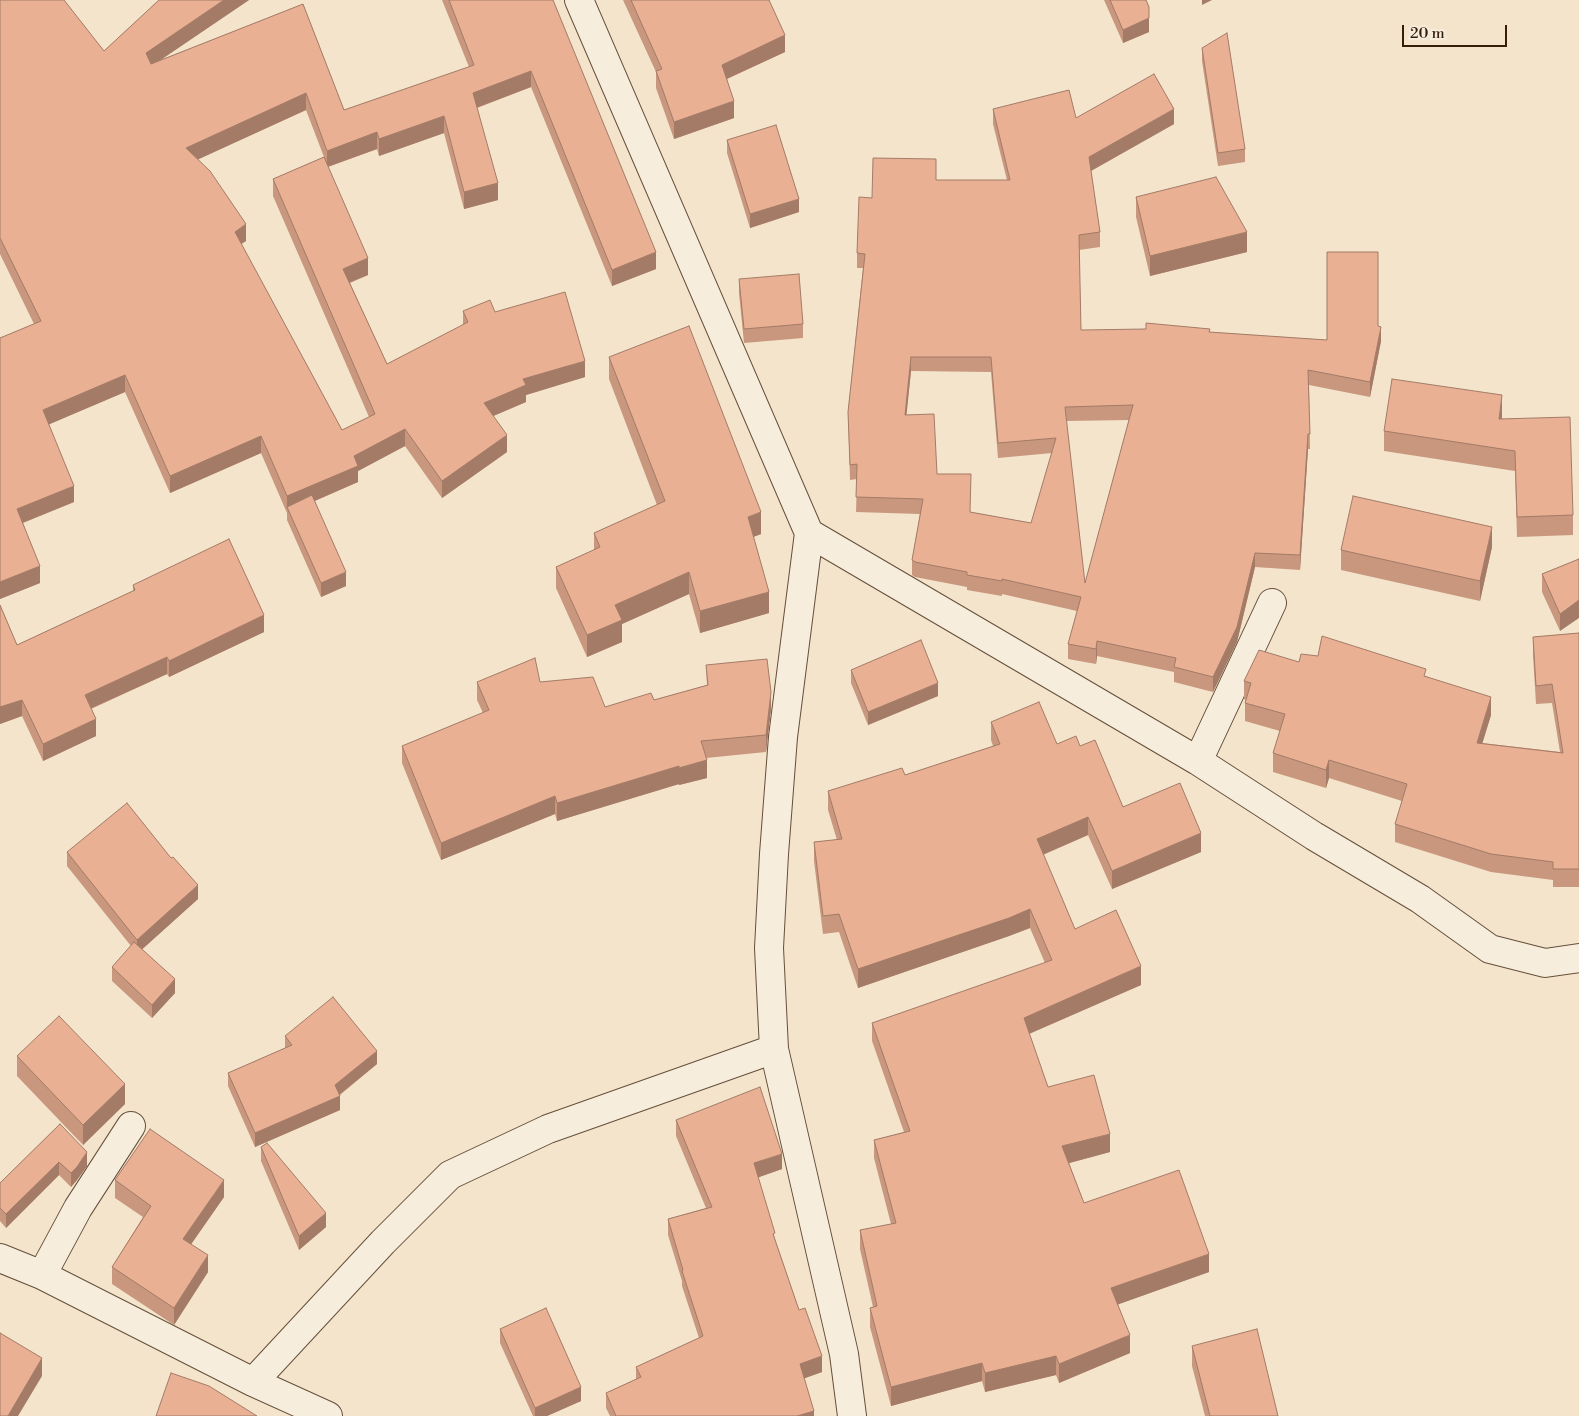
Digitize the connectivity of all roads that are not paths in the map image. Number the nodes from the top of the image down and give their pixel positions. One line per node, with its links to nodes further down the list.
1 (579, 0): 2 (street)
2 (810, 533): 4 (street); 6 (street)
3 (1272, 602): 4 (street)
4 (1198, 761): 5 (street)
5 (1579, 958)
6 (774, 1049): 10 (street); 12 (street)
7 (131, 1126): 9 (street)
8 (0, 1258): 9 (street)
9 (42, 1275): 10 (street)
10 (253, 1382): 11 (street)
11 (328, 1416)
12 (852, 1416)

